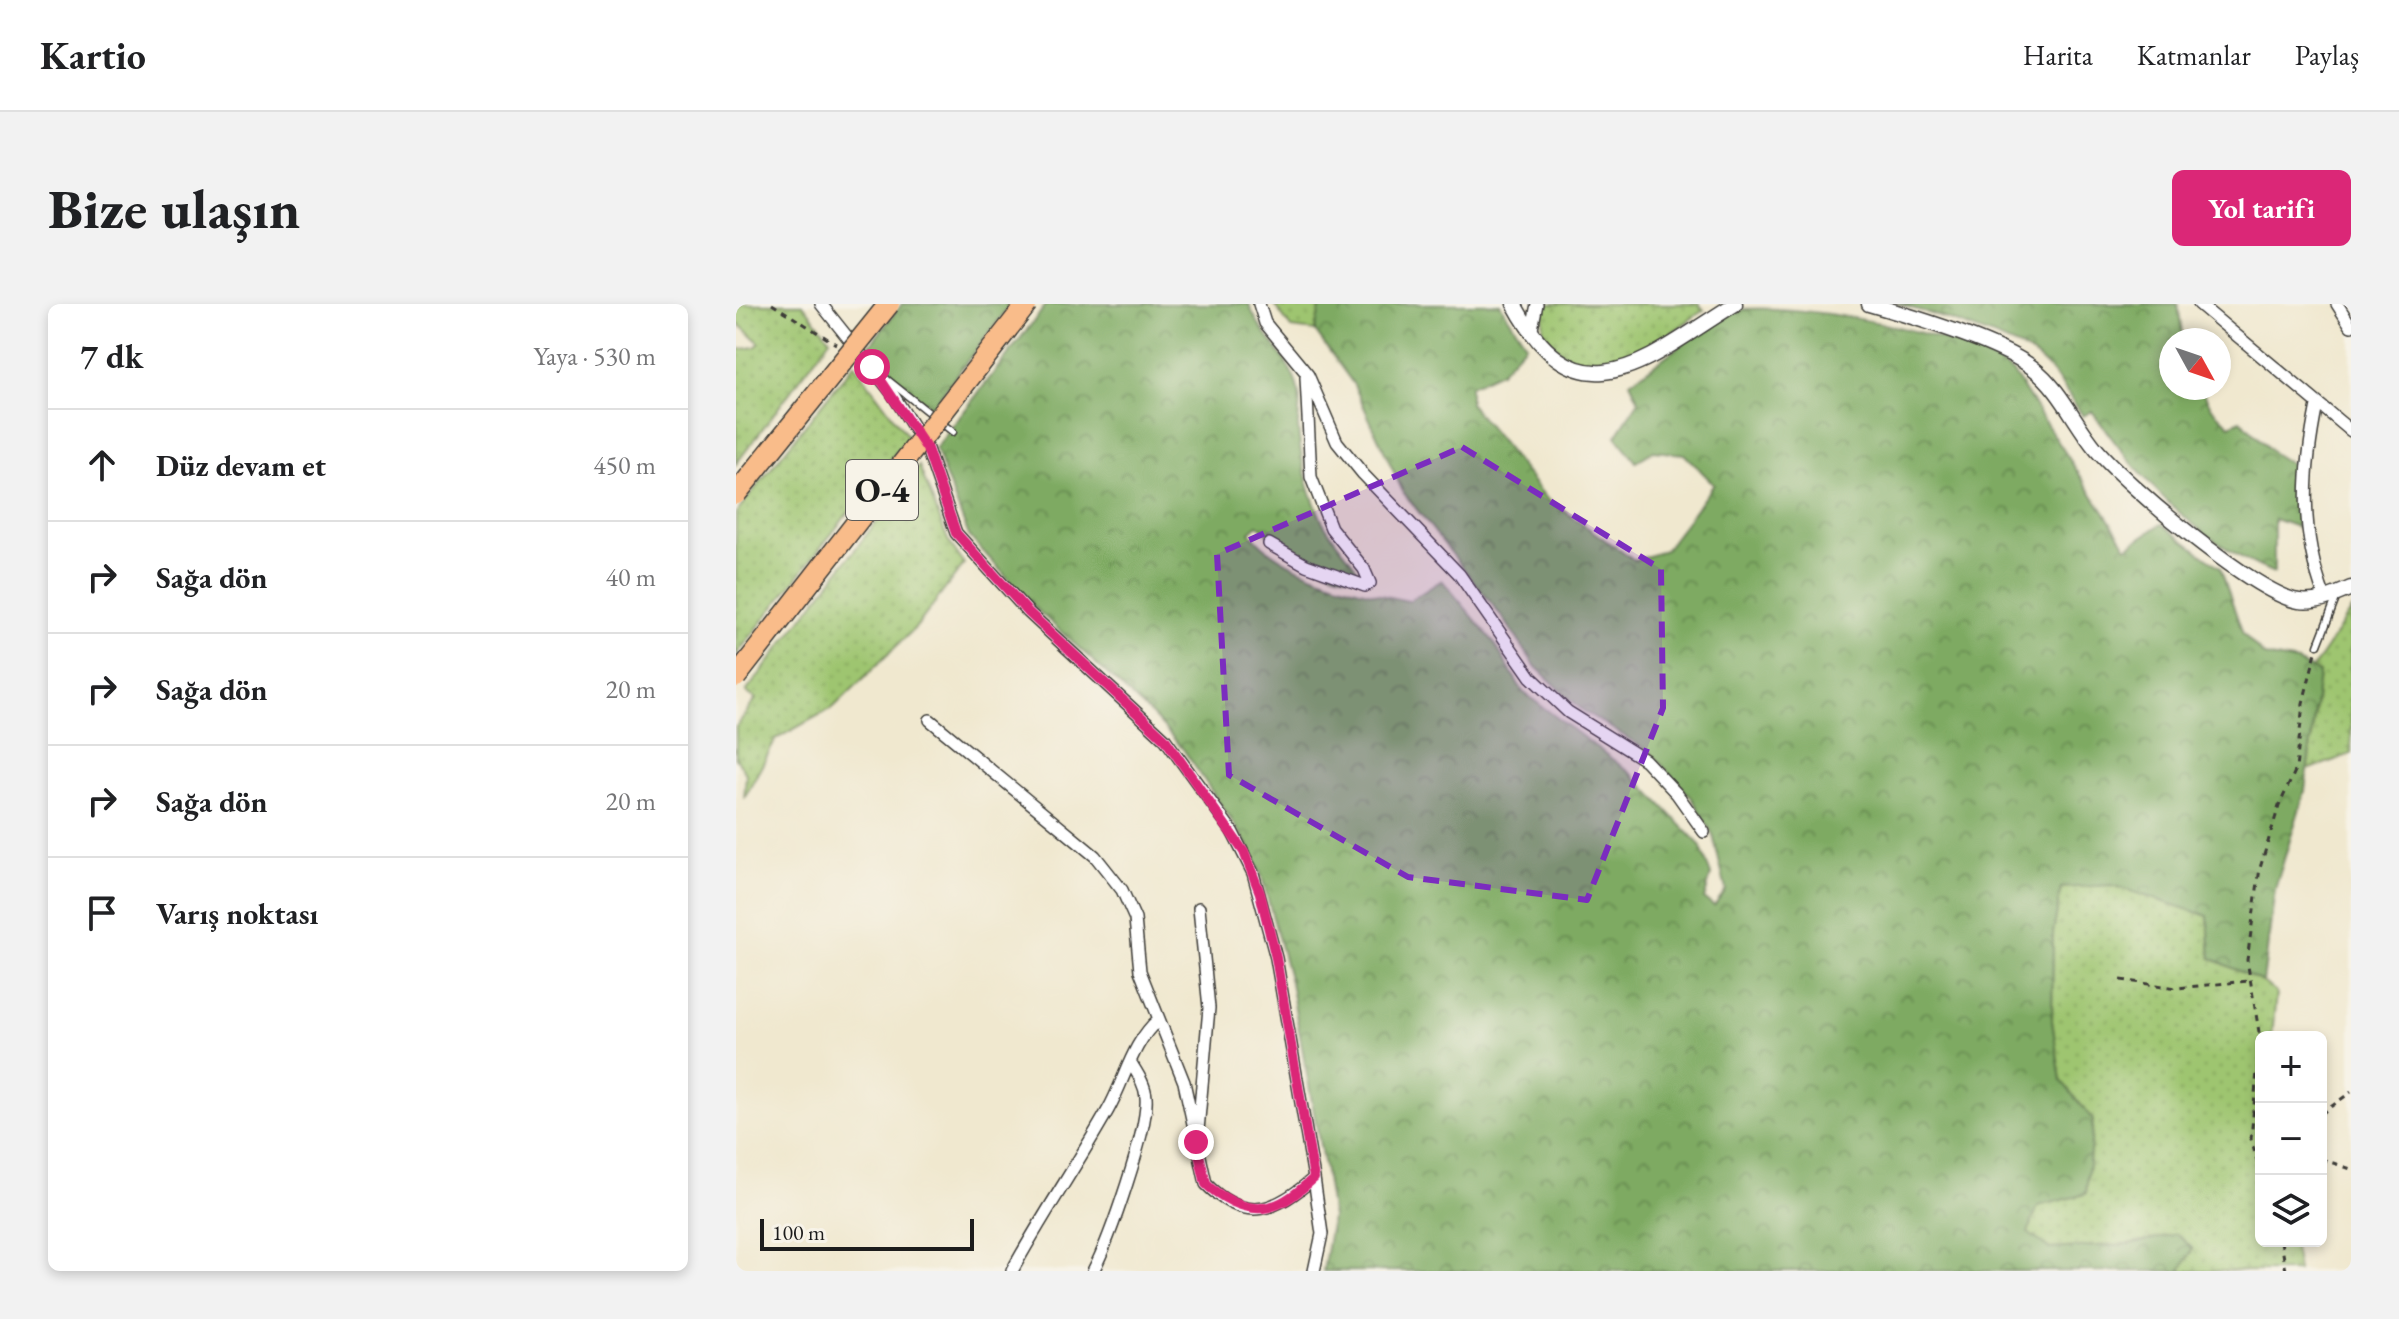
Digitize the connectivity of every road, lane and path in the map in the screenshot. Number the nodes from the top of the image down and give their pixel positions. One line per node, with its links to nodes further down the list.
1 (772, 304): 14 (path)
2 (824, 304): 15 (street)
3 (889, 304): 20 (highway, bridge)
4 (1027, 304): 24 (highway, O-4, bridge)
5 (1259, 304): 16 (street)
6 (1514, 304): 13 (street)
7 (1537, 304): 13 (street)
8 (1735, 304): 13 (street)
9 (1869, 304): 22 (street)
10 (2199, 304): 17 (street)
11 (2337, 304): 12 (street)
12 (2351, 326)
13 (1531, 334)
14 (846, 350)
15 (872, 367): 19 (lane); 40 (street)
16 (1306, 372): 21 (street); 26 (street)
17 (2317, 405): 18 (street); 22 (street)
18 (2351, 431)
19 (953, 432)
20 (736, 494)
21 (1269, 544)
22 (2338, 593): 23 (lane)
23 (2318, 645): 29 (path)
24 (736, 677)
25 (930, 720): 30 (street)
26 (1704, 832)
27 (1199, 908): 36 (street)
28 (2121, 980): 29 (path)
29 (2248, 981): 33 (path)
30 (1159, 1019): 31 (street); 36 (street)
31 (1131, 1063): 42 (street); 43 (street)
32 (2351, 1092): 34 (path)
33 (2252, 1110): 35 (path); 37 (path)
34 (2327, 1110)
35 (2255, 1113)
36 (1196, 1142): 40 (street)
37 (2255, 1153)
38 (2327, 1161): 39 (path)
39 (2351, 1169)
40 (1314, 1178): 44 (street)
41 (2282, 1247): 45 (path)
42 (1012, 1271)
43 (1093, 1271)
44 (1314, 1271)
45 (2286, 1271)

